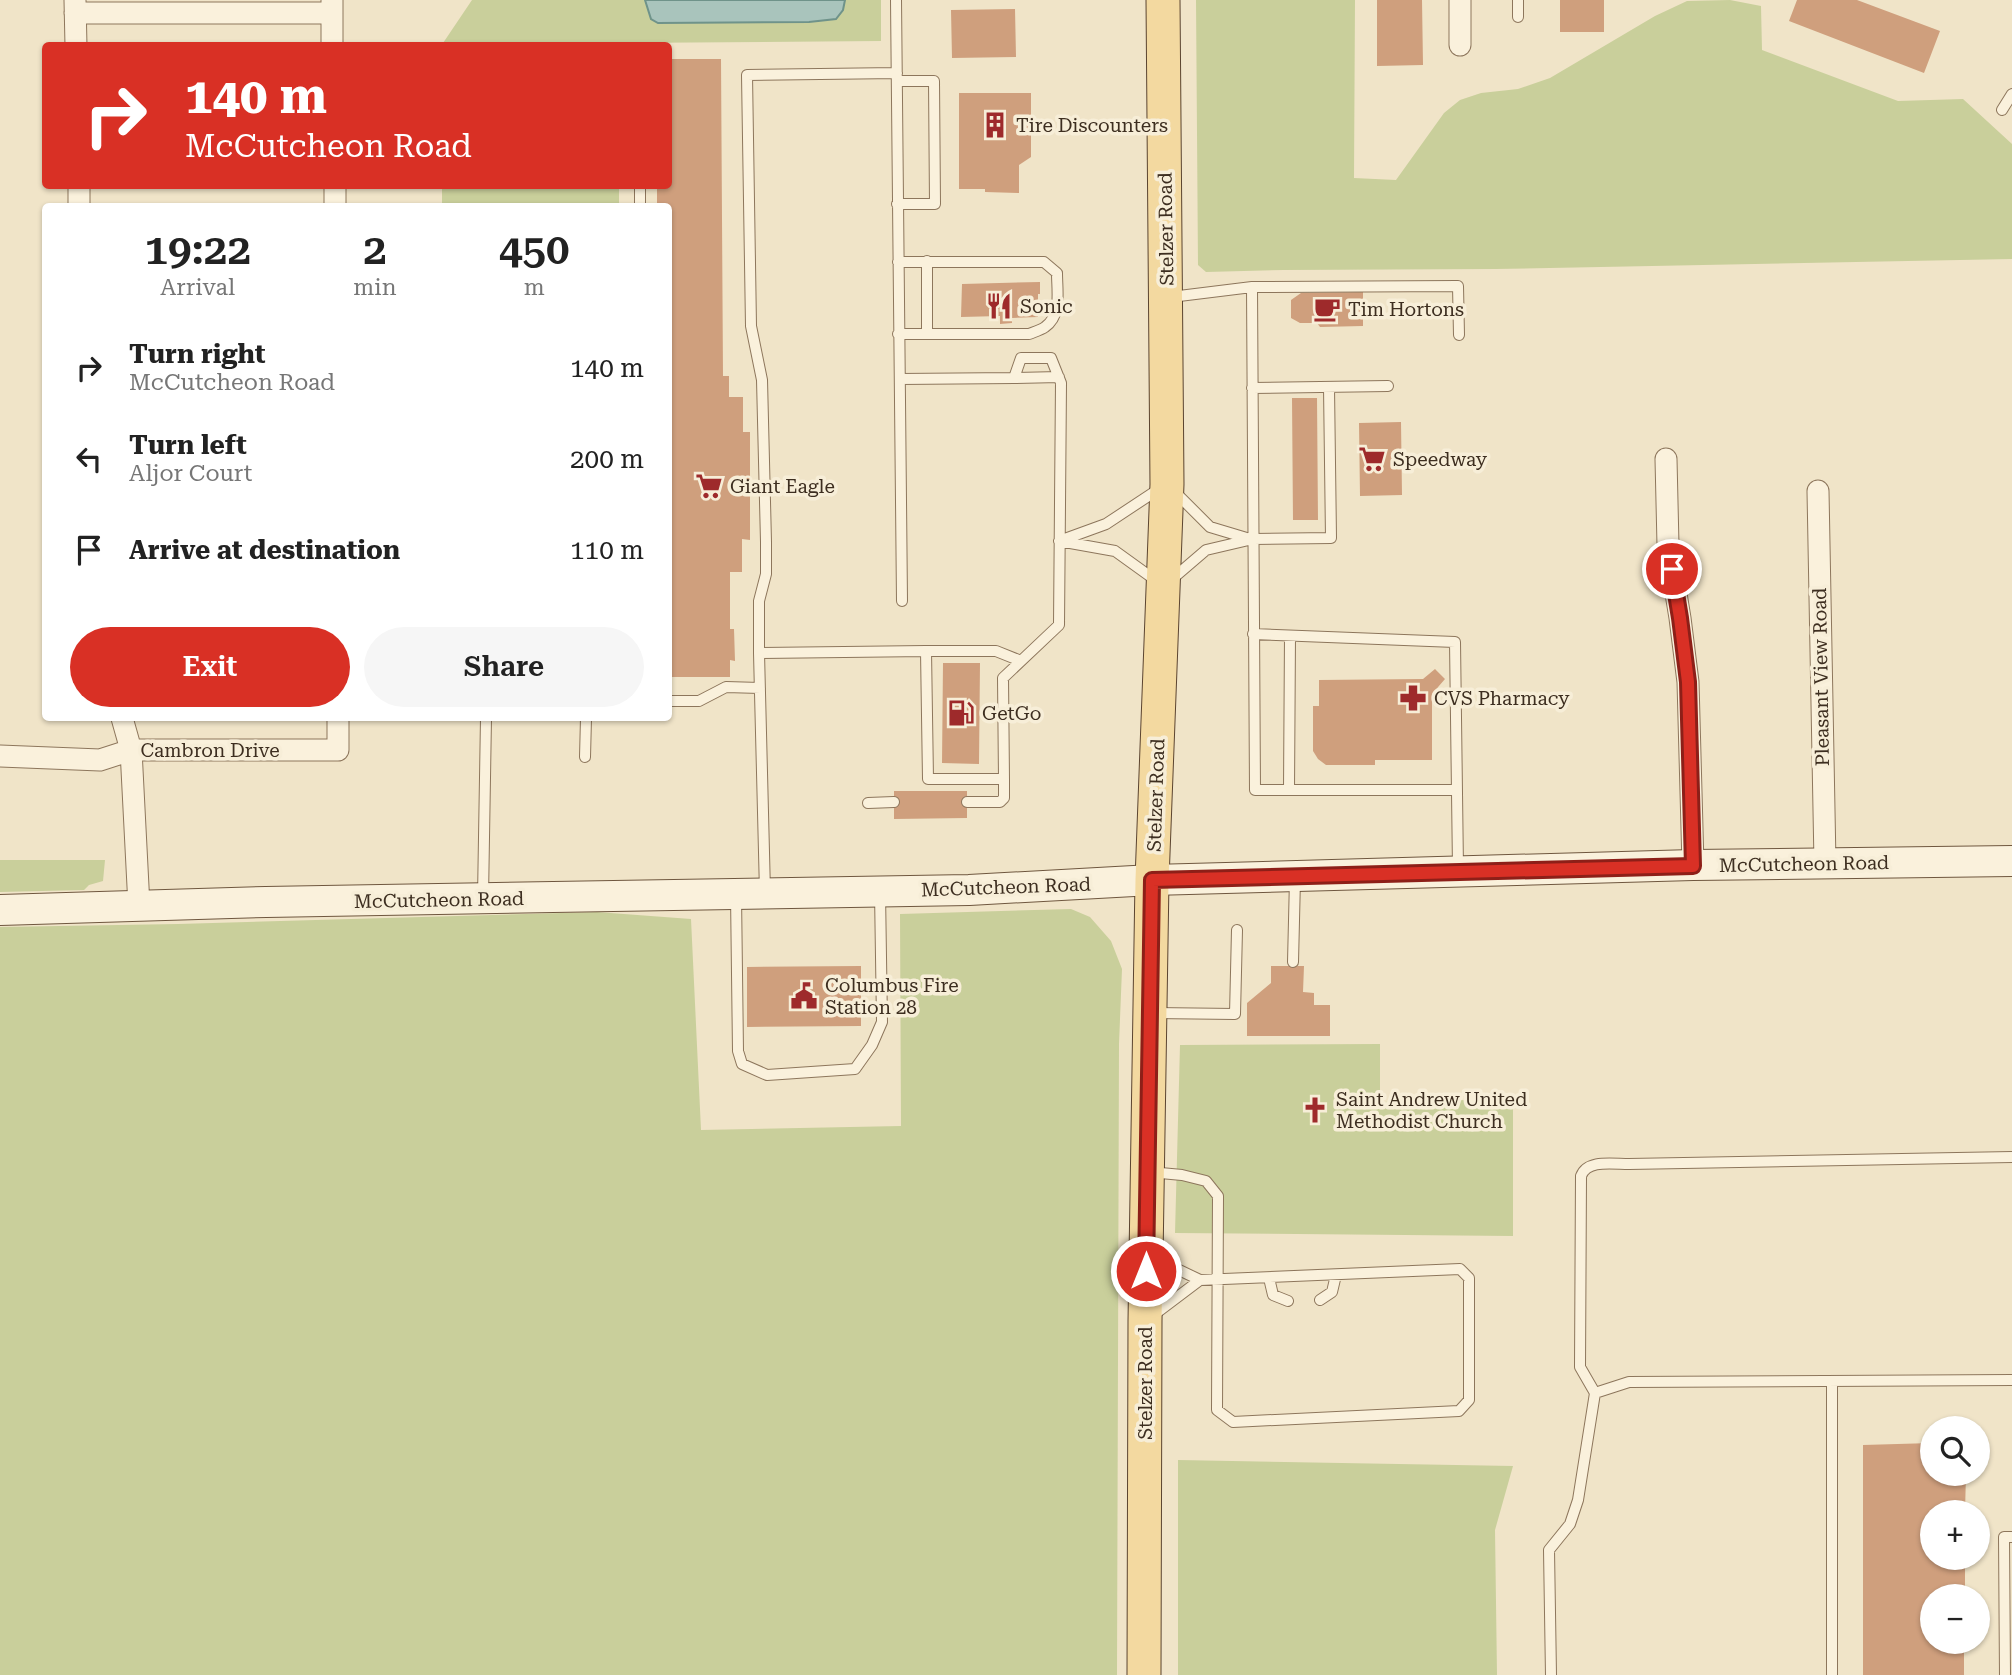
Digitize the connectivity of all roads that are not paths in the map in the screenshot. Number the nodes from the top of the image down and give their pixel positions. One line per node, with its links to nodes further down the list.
1 (896, 0): 11 (lane)
2 (1163, 0): 18 (main road, Stelzer Road)
3 (1460, 0): 10 (street)
4 (1518, 0): 7 (lane)
5 (75, 6): 6 (street); 8 (street)
6 (332, 6): 9 (street)
7 (1518, 18)
8 (76, 42)
9 (332, 42)
10 (1460, 45)
11 (897, 77): 14 (lane); 14 (lane); 38 (lane)
12 (2012, 94): 13 (lane)
13 (2002, 110)
14 (897, 204): 16 (lane)
15 (928, 261): 16 (lane); 20 (lane); 20 (lane)
16 (898, 262): 19 (lane)
17 (1252, 287): 18 (lane); 21 (lane); 27 (lane)
18 (1166, 298): 29 (main road, Stelzer Road)
19 (898, 334): 20 (lane); 24 (lane)
20 (927, 334)
21 (1459, 334)
22 (1059, 377): 23 (lane); 23 (lane); 32 (lane)
23 (1014, 378): 24 (lane)
24 (900, 379): 34 (lane)
25 (1388, 386): 26 (lane)
26 (1329, 387): 27 (lane); 31 (lane)
27 (1252, 388): 31 (lane)
28 (1666, 459): 57 (street)
29 (1167, 484): 31 (lane); 32 (lane); 33 (main road, Stelzer Road)
30 (1818, 491): 56 (street, Pleasant View Road)
31 (1253, 539): 33 (lane); 35 (lane)
32 (1059, 541): 33 (lane); 39 (lane)
33 (1164, 586): 60 (main road, Stelzer Road)
34 (902, 601)
35 (1253, 634): 36 (lane); 50 (lane)
36 (1290, 636): 50 (lane); 51 (lane)
37 (926, 651): 38 (lane); 39 (lane); 49 (lane)
38 (759, 653): 40 (lane)
39 (1021, 661): 49 (lane)
40 (760, 688): 41 (lane); 62 (lane)
41 (672, 702)
42 (123, 721): 46 (street)
43 (338, 721): 46 (street, Cambron Drive)
44 (486, 721): 64 (lane)
45 (586, 721): 48 (lane)
46 (131, 750): 47 (street, Cambron Drive); 65 (street)
47 (0, 756)
48 (584, 757)
49 (1004, 779): 52 (lane)
50 (1289, 790): 51 (lane)
51 (1457, 790): 58 (lane)
52 (967, 802)
53 (868, 803): 54 (lane)
54 (894, 803)
55 (2012, 861): 56 (main road, McCutcheon Road)
56 (1825, 863): 57 (main road, McCutcheon Road)
57 (1693, 866): 58 (main road, McCutcheon Road)
58 (1458, 872): 59 (main road, McCutcheon Road)
59 (1295, 876): 60 (main road, McCutcheon Road); 68 (lane)
60 (1152, 880): 61 (main road, McCutcheon Road); 69 (main road, Stelzer Road)
61 (880, 892): 62 (main road, McCutcheon Road); 63 (lane)
62 (765, 894): 63 (main road, McCutcheon Road)
63 (736, 895): 64 (main road, McCutcheon Road)
64 (483, 899): 65 (main road, McCutcheon Road)
65 (139, 906): 66 (main road, McCutcheon Road)
66 (0, 909)
67 (1237, 930): 69 (lane)
68 (1293, 962)
69 (1151, 1012): 71 (main road, Stelzer Road)
70 (2012, 1157): 82 (lane)
71 (1147, 1171): 72 (main road, Stelzer Road); 76 (lane)
72 (1147, 1254): 75 (lane); 79 (main road, Stelzer Road)
73 (1336, 1275): 74 (lane); 76 (lane); 77 (lane)
74 (1269, 1278): 76 (lane); 78 (lane)
75 (1200, 1280): 76 (lane); 79 (lane)
76 (1218, 1280)
77 (1320, 1300)
78 (1288, 1301)
79 (1145, 1321): 84 (main road, Stelzer Road)
80 (2012, 1380): 81 (lane)
81 (1832, 1381): 82 (lane); 86 (lane)
82 (1595, 1393): 85 (lane)
83 (2012, 1537): 87 (lane)
84 (1144, 1675)
85 (1551, 1675)
86 (1832, 1675)
87 (2004, 1675)

